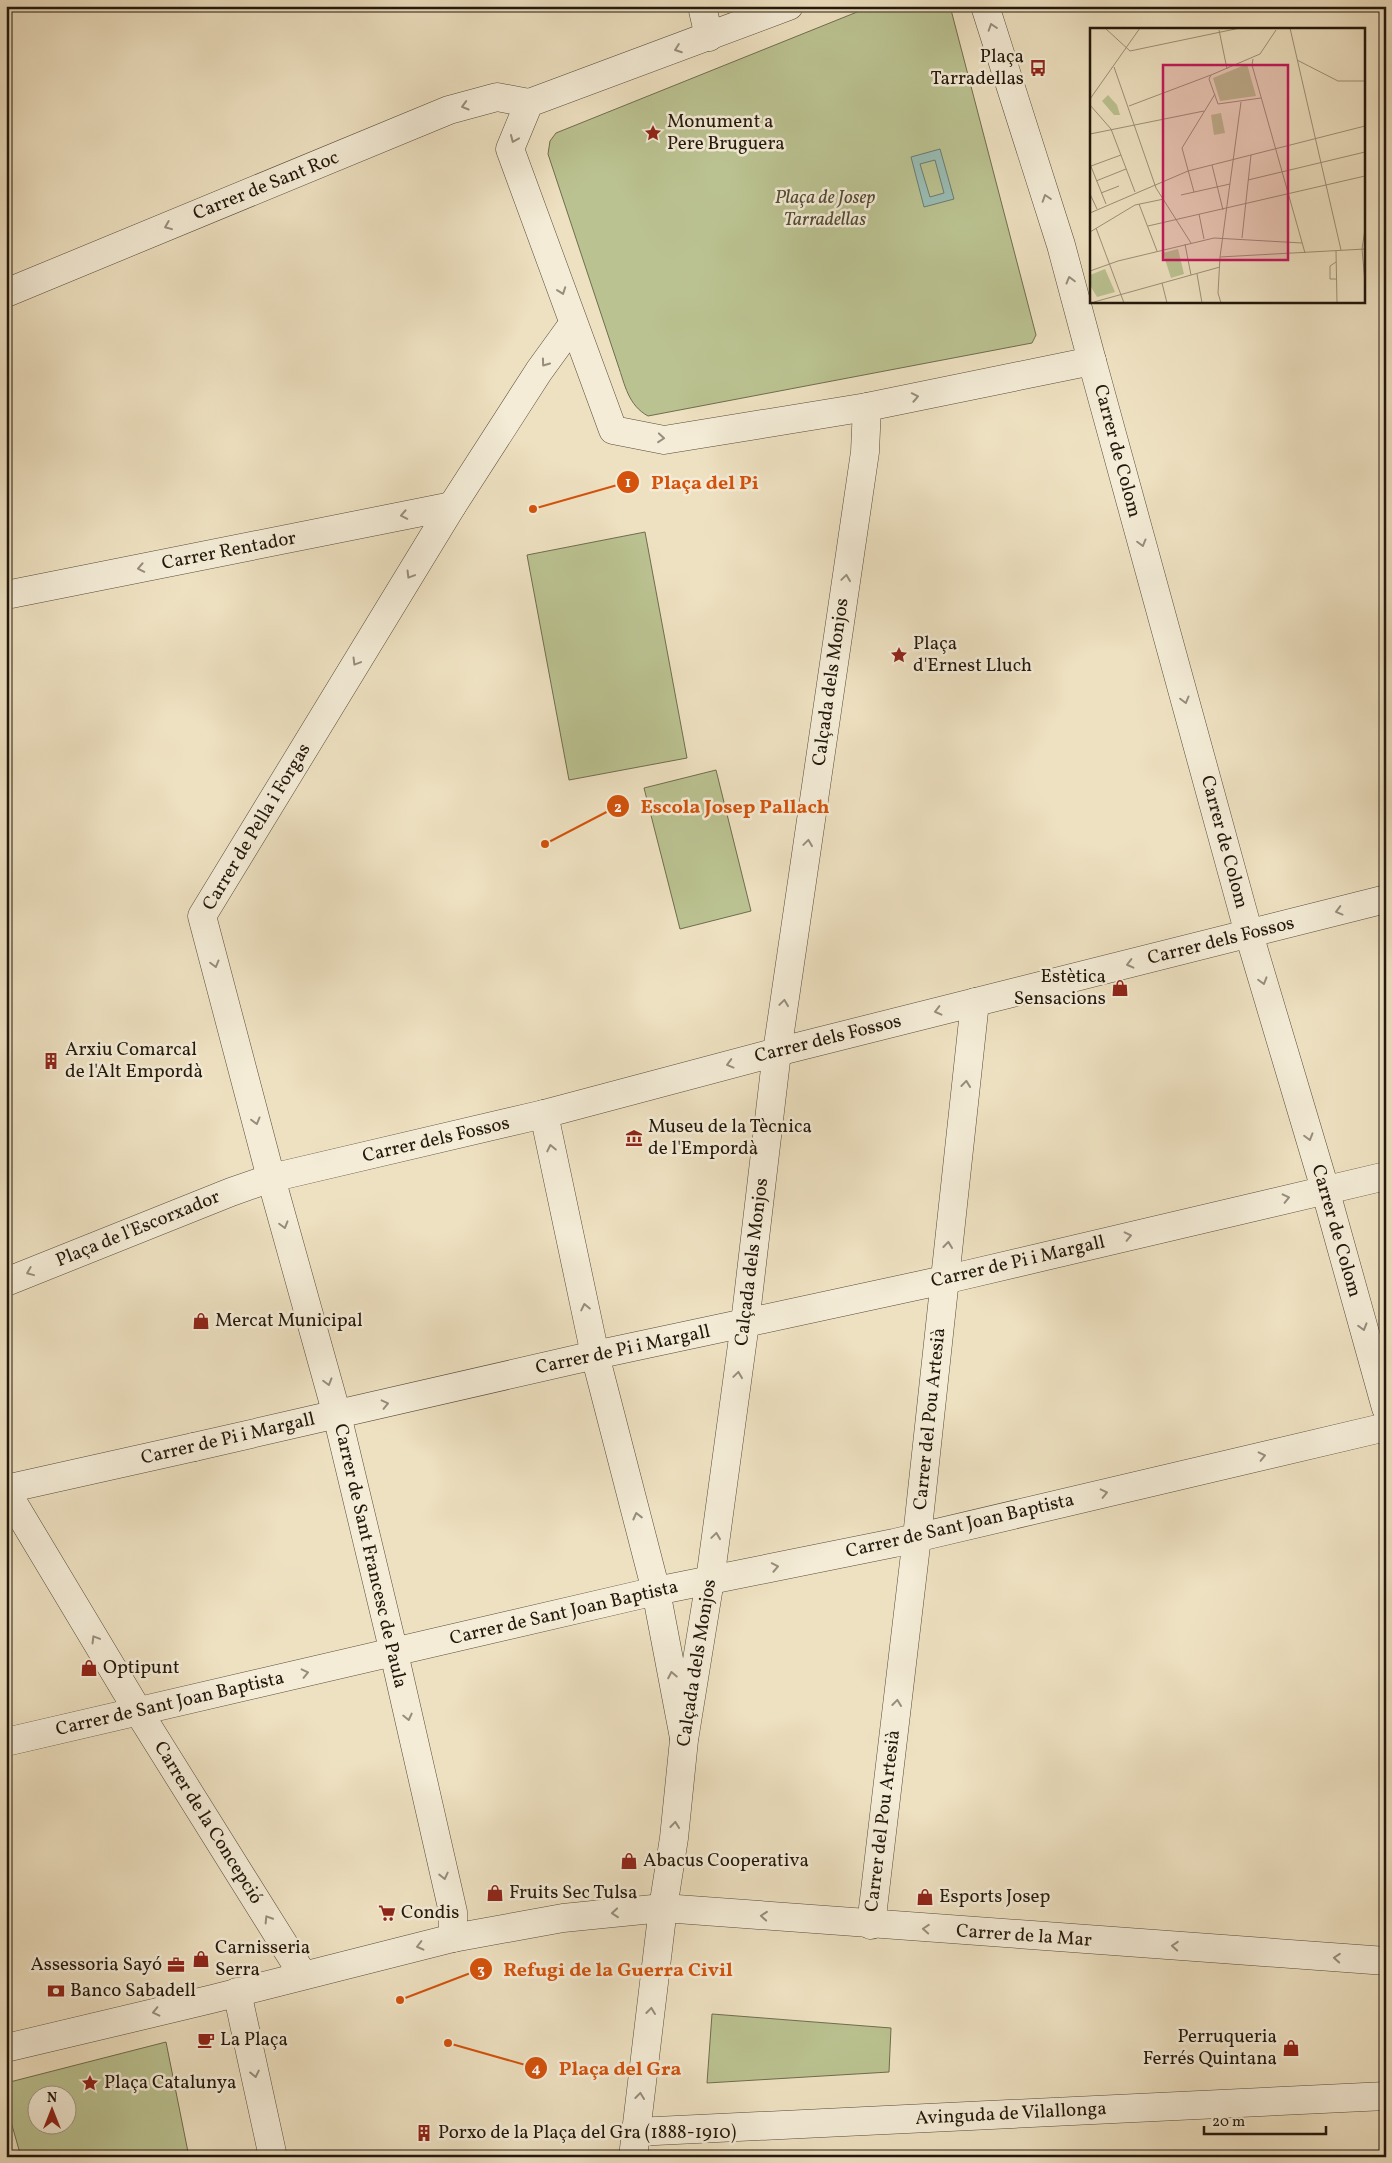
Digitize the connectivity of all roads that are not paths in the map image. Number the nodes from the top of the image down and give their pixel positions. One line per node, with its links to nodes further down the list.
1 (702, 6): 4 (street)
2 (789, 6): 4 (street)
3 (985, 6): 8 (street, one-way to 3)
4 (709, 38): 5 (street, one-way to 5)
5 (529, 103): 6 (street, Carrer de Sant Roc, one-way to 6); 7 (street, one-way to 7)
6 (6, 293)
7 (573, 324): 9 (street, one-way to 9); 10 (street, Carrer de Pella i Forgas, one-way to 10)
8 (1092, 361): 9 (street, one-way to 8); 13 (street, Carrer de Colom, one-way to 13)
9 (867, 407): 15 (street, Calçada dels Monjos, one-way to 9)
10 (452, 506): 11 (street, Carrer Rentador, one-way to 11); 18 (street, Carrer de Pella i Forgas, one-way to 18)
11 (6, 596)
12 (1386, 899): 13 (street, Carrer dels Fossos, one-way to 13)
13 (1249, 934): 14 (street, Carrer dels Fossos, one-way to 14); 19 (street, Carrer de Colom, one-way to 19)
14 (975, 1002): 15 (street, Carrer dels Fossos, one-way to 15); 20 (street, Carrer del Pou Artesià, one-way to 14)
15 (777, 1052): 16 (street, Carrer dels Fossos, one-way to 16); 22 (street, Calçada dels Monjos)
16 (544, 1114): 18 (street, Carrer dels Fossos); 23 (street, one-way to 16)
17 (1386, 1176): 19 (street, Carrer de Pi i Margall)
18 (271, 1178): 21 (street, Plaça de l'Escorxador, one-way to 21); 25 (street, Carrer de Sant Francesc de Paula, one-way to 25)
19 (1325, 1189): 20 (street, Carrer de Pi i Margall, one-way to 19); 24 (street, Carrer de Colom, one-way to 24)
20 (944, 1280): 22 (street, Carrer de Pi i Margall); 28 (street, Carrer del Pou Artesià)
21 (6, 1282)
22 (745, 1323): 23 (street, Carrer de Pi i Margall); 29 (street, Calçada dels Monjos, one-way to 22)
23 (595, 1355): 25 (street, Carrer de Pi i Margall, one-way to 23); 30 (street, one-way to 23)
24 (1386, 1408)
25 (337, 1415): 27 (street, Carrer de Pi i Margall); 31 (street, Carrer de Sant Francesc de Paula)
26 (1386, 1427): 28 (street, Carrer de Sant Joan Baptista, one-way to 26)
27 (6, 1490): 32 (street, Carrer de la Concepció, one-way to 27)
28 (917, 1537): 29 (street, Carrer de Sant Joan Baptista, one-way to 28); 36 (street, Carrer del Pou Artesià, one-way to 28)
29 (710, 1580): 30 (street, Carrer de Sant Joan Baptista); 33 (street, Calçada dels Monjos)
30 (656, 1591): 31 (street, Carrer de Sant Joan Baptista); 33 (street, one-way to 30)
31 (394, 1653): 32 (street, Carrer de Sant Joan Baptista, one-way to 31); 37 (street, Carrer de Sant Francesc de Paula, one-way to 37)
32 (138, 1711): 34 (street, Carrer de Sant Joan Baptista); 39 (street, Carrer de la Concepció, one-way to 32)
33 (684, 1740): 35 (street, Calçada dels Monjos, one-way to 33)
34 (6, 1742)
35 (663, 1908): 36 (street, Carrer de la Mar, one-way to 35); 37 (street, Carrer de la Mar, one-way to 37); 43 (street, Calçada dels Monjos, one-way to 35)
36 (871, 1925): 38 (street, Carrer de la Mar, one-way to 36)
37 (453, 1938): 39 (street, Carrer de la Mar, one-way to 39)
38 (1386, 1961)
39 (303, 1975): 40 (street, Carrer de la Mar)
40 (237, 1992): 41 (street, Carrer de la Mar, one-way to 41); 44 (street, one-way to 44)
41 (6, 2048)
42 (1386, 2096): 43 (street, Avinguda de Vilallonga)
43 (634, 2144)
44 (273, 2157)

